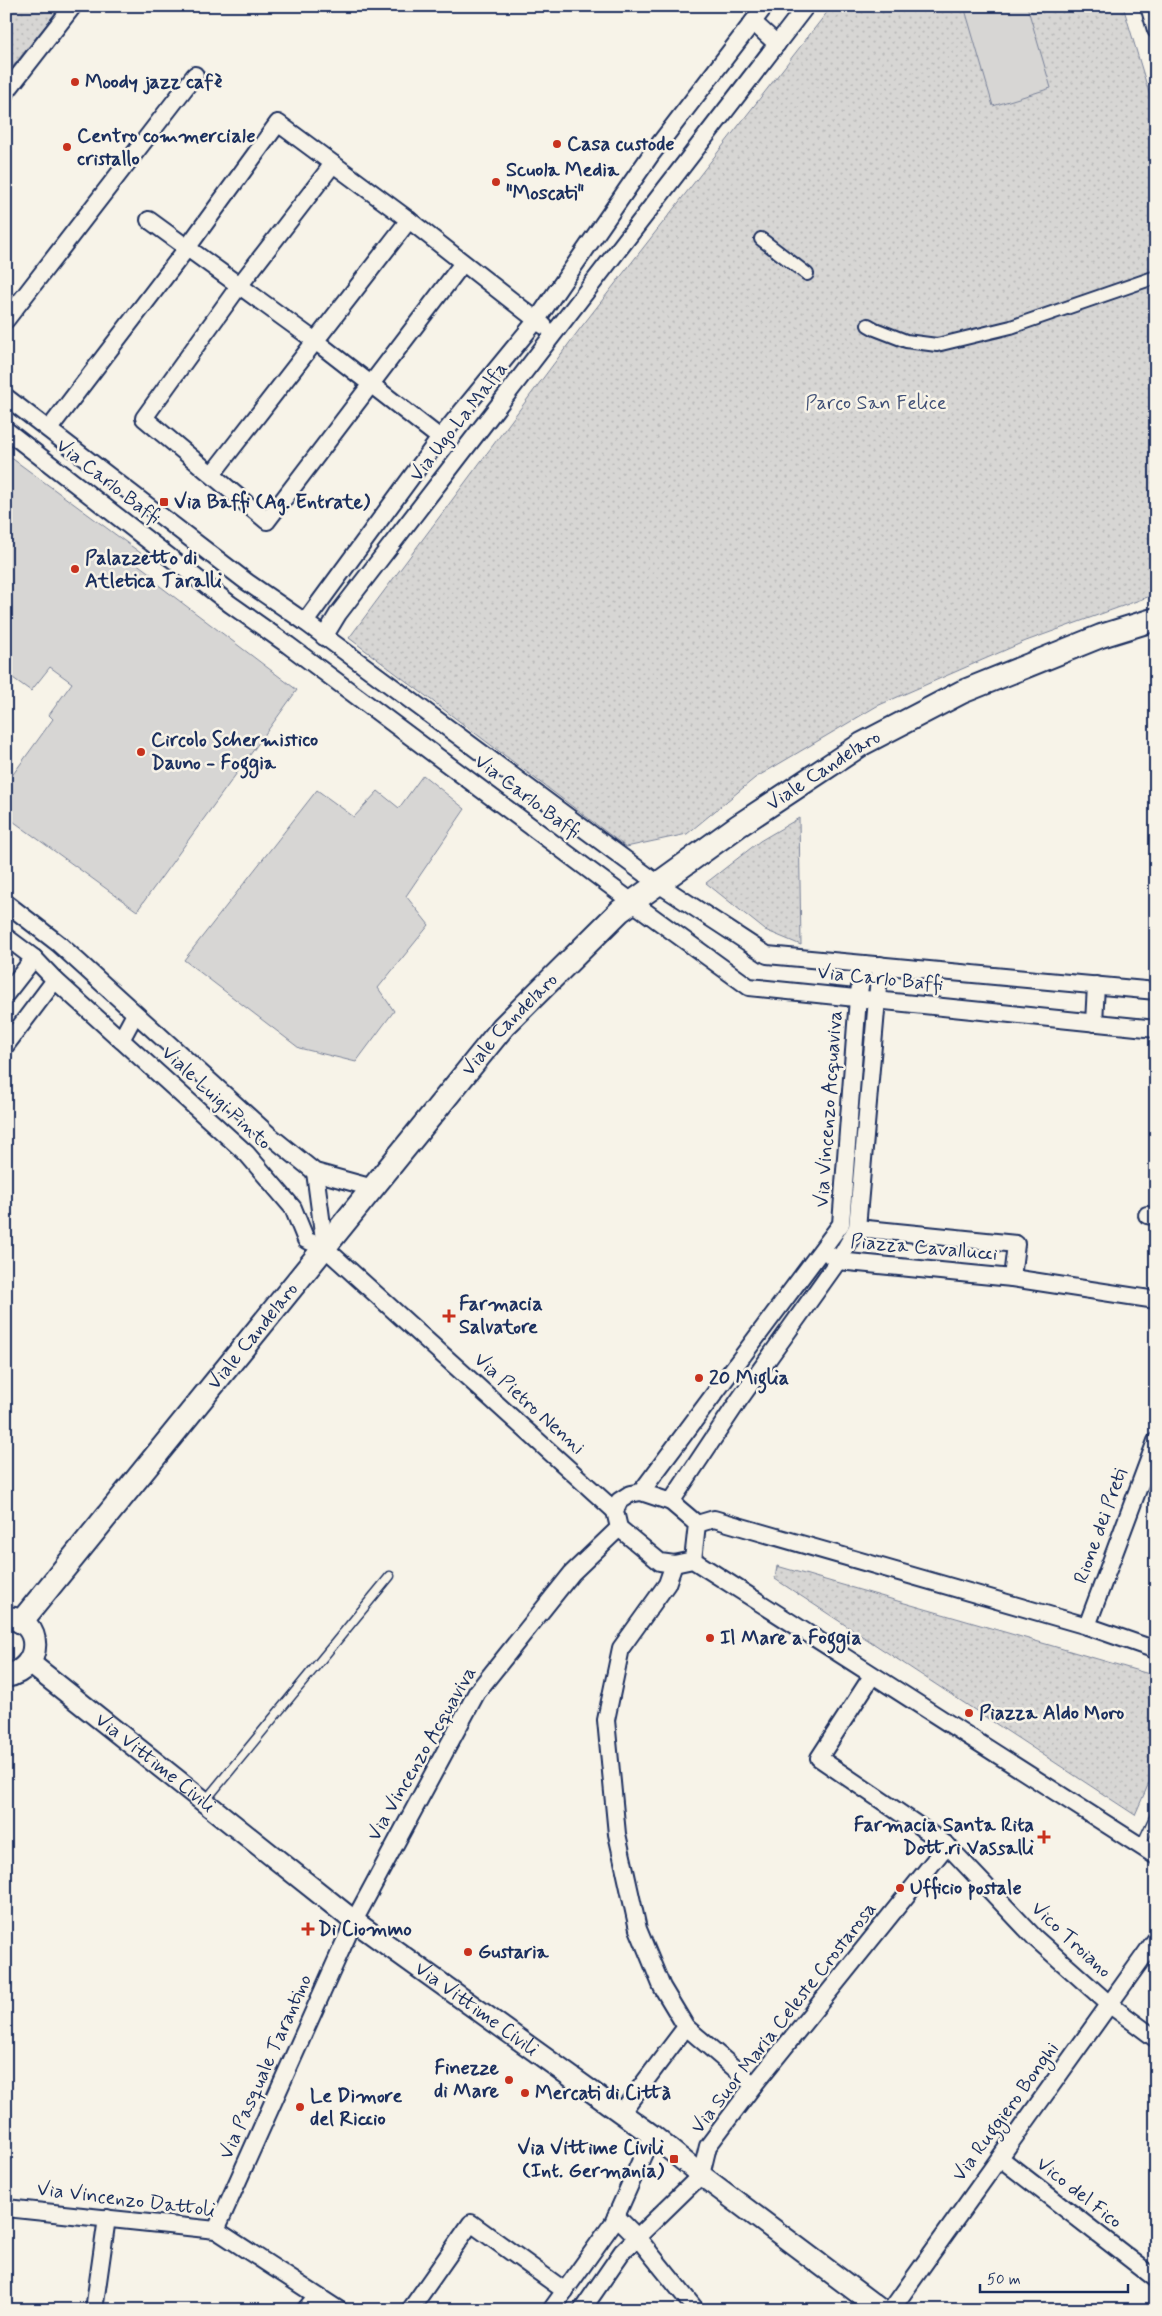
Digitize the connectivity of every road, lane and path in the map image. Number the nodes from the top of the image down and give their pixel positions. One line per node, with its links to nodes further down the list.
1 (73, 6): 9 (street)
2 (765, 6): 5 (street, Via Ugo La Malfa)
3 (806, 6): 7 (street, Via Ugo La Malfa)
4 (1149, 6): 6 (street)
5 (753, 22): 7 (street); 20 (street, Via Ugo La Malfa)
6 (1156, 30)
7 (777, 44): 22 (street, Via Ugo La Malfa)
8 (195, 74): 19 (street)
9 (6, 92)
10 (333, 164): 12 (street); 14 (street); 18 (street)
11 (149, 220): 14 (street, Via Ugo La Malfa)
12 (408, 220): 15 (street); 23 (street)
13 (761, 238): 16 (street)
14 (187, 248): 18 (street, Via Ugo La Malfa); 27 (street)
15 (463, 263): 20 (street); 24 (street)
16 (807, 274)
17 (1156, 277): 21 (street)
18 (239, 286): 23 (street, Via Ugo La Malfa); 29 (street)
19 (6, 320)
20 (536, 321): 22 (street); 28 (street, Via Ugo La Malfa)
21 (868, 325)
22 (554, 334): 31 (street, Via Ugo La Malfa)
23 (314, 340): 24 (street, Via Ugo La Malfa); 29 (street)
24 (370, 385): 28 (street, Via Ugo La Malfa); 29 (street)
25 (6, 396): 27 (street, Via Carlo Baffi)
26 (6, 430): 35 (street, Via Carlo Baffi)
27 (49, 430): 32 (street, Via Carlo Baffi)
28 (440, 438): 30 (street, Via Ugo La Malfa)
29 (213, 474)
30 (378, 519): 31 (street); 34 (street, Via Ugo La Malfa)
31 (398, 536): 36 (street, Via Ugo La Malfa)
32 (282, 606): 34 (street, Via Carlo Baffi); 35 (street)
33 (1156, 619): 39 (main road, Viale Candelaro)
34 (305, 622): 36 (street, Via Carlo Baffi)
35 (267, 631): 38 (street, Via Carlo Baffi)
36 (324, 637): 37 (street, Via Carlo Baffi)
37 (361, 664): 38 (street); 39 (street, Via Carlo Baffi)
38 (344, 687): 40 (street, Via Carlo Baffi)
39 (657, 883): 40 (main road, Viale Candelaro); 44 (street, Via Carlo Baffi)
40 (632, 902): 50 (street, Via Carlo Baffi); 58 (main road, Viale Candelaro)
41 (6, 903): 52 (street, Viale Luigi Pinto)
42 (6, 937): 43 (street, Viale Luigi Pinto)
43 (34, 958): 46 (street, Viale Luigi Pinto); 49 (street)
44 (864, 964): 45 (street, Via Carlo Baffi); 50 (street, Via Vincenzo Acquaviva)
45 (880, 965): 47 (street, Via Carlo Baffi); 51 (street, Via Vincenzo Acquaviva)
46 (55, 980): 55 (street, Viale Luigi Pinto); 56 (street)
47 (1096, 985): 48 (street, Via Carlo Baffi); 53 (street)
48 (1156, 991)
49 (6, 994)
50 (858, 998): 51 (street, Via Carlo Baffi); 61 (street, Via Vincenzo Acquaviva)
51 (878, 1000): 53 (street, Via Carlo Baffi); 59 (street, Via Vincenzo Acquaviva)
52 (135, 1014): 55 (street); 57 (street, Viale Luigi Pinto)
53 (1094, 1023): 54 (street, Via Carlo Baffi)
54 (1156, 1029)
55 (121, 1040): 60 (street, Viale Luigi Pinto)
56 (6, 1045)
57 (315, 1172): 58 (street, Viale Luigi Pinto); 60 (street)
58 (373, 1188): 60 (main road, Viale Candelaro)
59 (857, 1228): 62 (street, Via Vincenzo Acquaviva); 63 (street, Piazza Cavallucci)
60 (325, 1248): 68 (street, Via Pietro Nenni); 74 (main road, Viale Candelaro)
61 (823, 1248): 62 (street, Piazza Cavallucci); 66 (street, Via Vincenzo Acquaviva)
62 (838, 1261): 63 (street, Piazza Cavallucci); 67 (street, Via Vincenzo Acquaviva)
63 (1012, 1278): 64 (street)
64 (1156, 1300)
65 (1156, 1441): 75 (street, Rione dei Preti)
66 (641, 1492): 67 (street); 68 (street)
67 (671, 1502): 69 (street)
68 (615, 1511): 70 (street)
69 (697, 1524): 71 (street); 75 (street)
70 (619, 1528): 72 (street); 85 (street, Via Vincenzo Acquaviva)
71 (693, 1560): 72 (street); 79 (street)
72 (674, 1564): 88 (street)
73 (390, 1576): 80 (lane)
74 (13, 1620): 77 (main road)
75 (1088, 1626): 76 (street)
76 (1156, 1650)
77 (30, 1663): 78 (main road); 80 (street, Via Vittime Civili)
78 (6, 1676)
79 (872, 1676): 82 (street, Vico Troiano); 83 (street)
80 (204, 1802): 85 (street, Via Vittime Civili)
81 (1156, 1813): 83 (lane)
82 (947, 1845): 87 (street, Vico Troiano); 90 (street, Via Suor Maria Celeste Crostarosa)
83 (1141, 1845): 84 (street)
84 (1156, 1856)
85 (354, 1921): 91 (street, Via Vittime Civili); 98 (street, Via Pasquale Tarantino)
86 (1156, 1939): 87 (street, Via Ruggiero Bonghi)
87 (1109, 2004): 89 (street, Vico Troiano); 93 (street, Via Ruggiero Bonghi)
88 (686, 2027): 90 (street); 91 (street)
89 (1156, 2039)
90 (754, 2085): 94 (street, Via Suor Maria Celeste Crostarosa)
91 (621, 2113): 92 (street, Via Vittime Civili)
92 (652, 2135): 94 (street, Via Vittime Civili); 96 (street)
93 (1000, 2158): 100 (street, Vico del Fico); 111 (street, Via Ruggiero Bonghi)
94 (701, 2175): 99 (street); 110 (street, Via Vittime Civili)
95 (6, 2208): 97 (street, Via Vincenzo Dattoli)
96 (616, 2216): 99 (street); 101 (street)
97 (107, 2218): 98 (street, Via Vincenzo Dattoli); 103 (street)
98 (216, 2230): 102 (street, Via Vincenzo Dattoli)
99 (637, 2237): 108 (street); 109 (street)
100 (1156, 2279)
101 (565, 2291): 106 (street); 107 (street)
102 (316, 2297): 104 (street); 105 (street, Via Vincenzo Dattoli)
103 (94, 2310)
104 (305, 2310)
105 (338, 2310)
106 (410, 2310)
107 (551, 2310)
108 (582, 2310)
109 (696, 2310)
110 (881, 2310)
111 (891, 2310)

